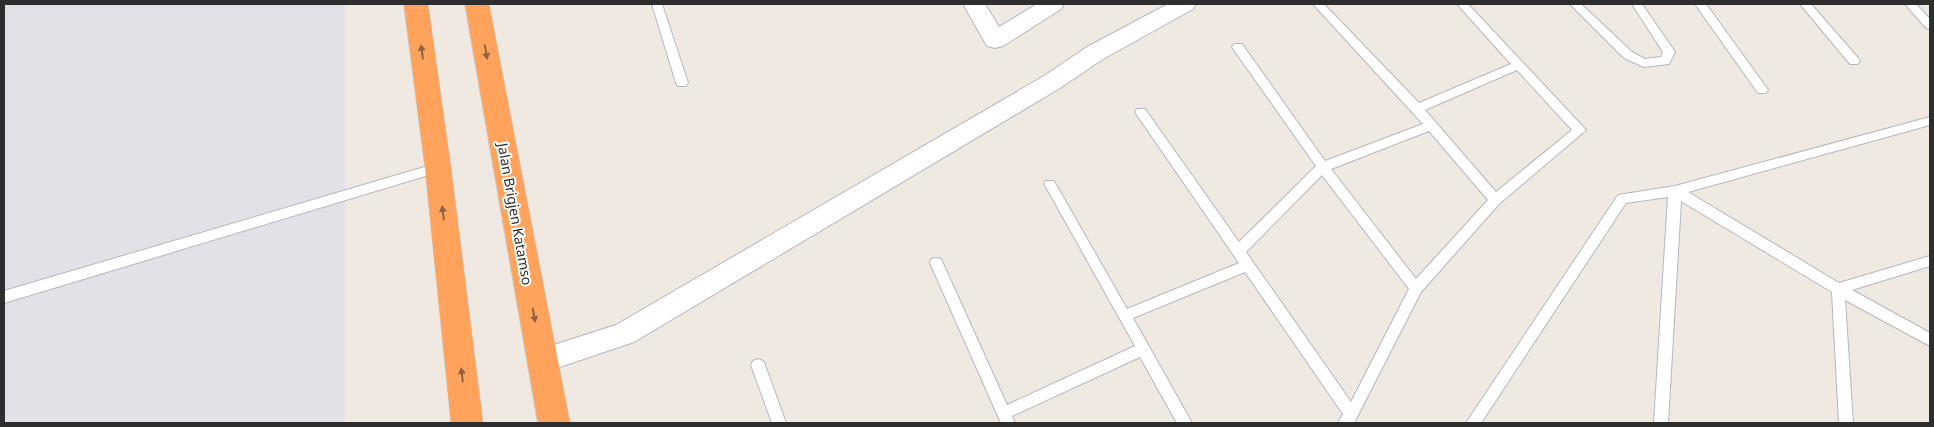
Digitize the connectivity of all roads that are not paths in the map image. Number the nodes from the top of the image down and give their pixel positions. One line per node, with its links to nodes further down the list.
1 (416, 4): 25 (highway, one-way to 1)
2 (477, 4): 39 (highway, Jalan Brigjen Katamso, one-way to 39)
3 (657, 4): 18 (lane)
4 (974, 4): 5 (street)
5 (1053, 4)
6 (1185, 4): 39 (street)
7 (1318, 4): 20 (lane)
8 (1462, 4): 17 (lane)
9 (1575, 4): 10 (lane)
10 (1637, 4)
11 (1700, 4): 19 (lane)
12 (1806, 4): 16 (lane)
13 (1910, 4): 14 (lane)
14 (1930, 26)
15 (1238, 47): 24 (lane)
16 (1854, 62)
17 (1520, 65): 20 (lane); 28 (lane)
18 (682, 83)
19 (1762, 90)
20 (1417, 109): 23 (lane)
21 (1141, 112): 29 (lane)
22 (1930, 121): 27 (lane)
23 (1431, 126): 24 (lane); 28 (lane)
24 (1323, 167): 29 (lane); 33 (lane)
25 (438, 168): 35 (lane); 43 (highway, one-way to 25)
26 (1050, 184): 36 (lane)
27 (1675, 191): 34 (lane); 47 (lane); 48 (lane)
28 (1495, 200): 33 (lane)
29 (1238, 251): 32 (lane)
30 (1930, 260): 34 (lane)
31 (936, 264): 41 (lane)
32 (1248, 265): 36 (lane); 42 (lane)
33 (1416, 288): 42 (lane)
34 (1838, 288): 37 (lane); 49 (lane)
35 (4, 297)
36 (1124, 316): 38 (lane)
37 (1930, 340)
38 (1143, 350): 41 (lane); 46 (lane)
39 (542, 361): 44 (highway, Jalan Brigjen Katamso)
40 (758, 365): 45 (lane)
41 (1006, 418)
42 (1349, 419)
43 (467, 423)
44 (554, 423)
45 (779, 423)
46 (1185, 423)
47 (1473, 423)
48 (1660, 423)
49 (1846, 423)

